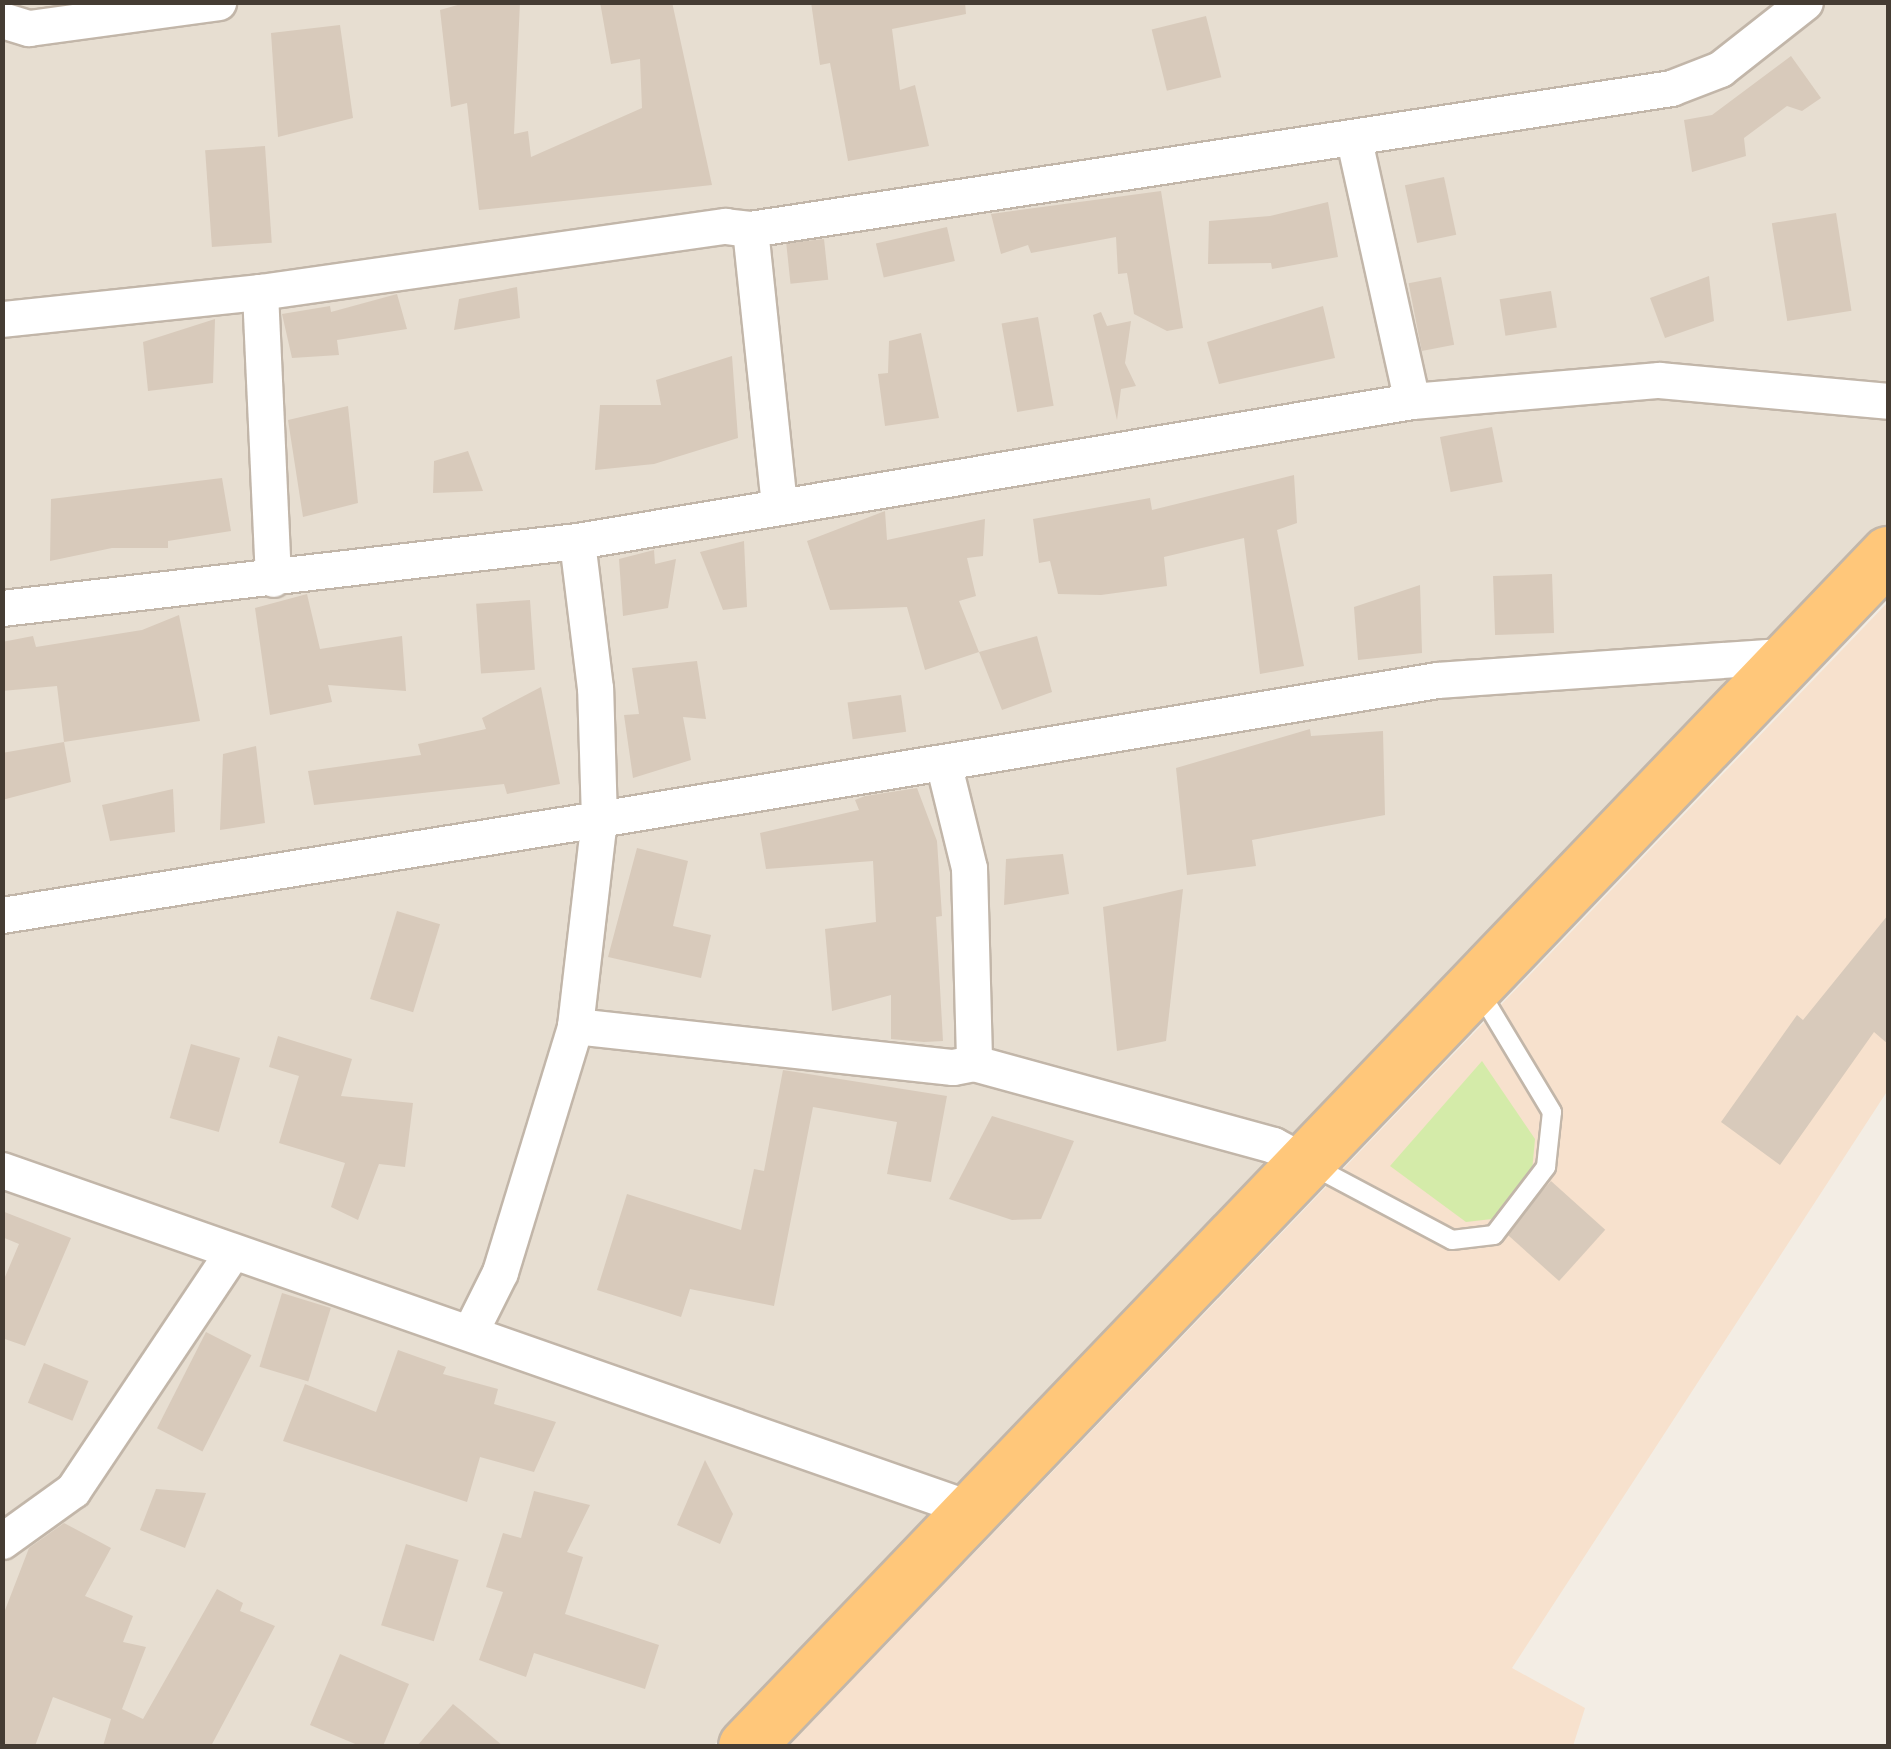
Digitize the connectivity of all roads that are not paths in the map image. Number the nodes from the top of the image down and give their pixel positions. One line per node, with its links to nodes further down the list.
1 (218, 2): 3 (street)
2 (1806, 2): 4 (street)
3 (2, 20)
4 (1354, 140): 5 (street); 8 (street)
5 (750, 229): 6 (street); 10 (street)
6 (260, 292): 7 (street); 13 (street)
7 (2, 320)
8 (1412, 401): 9 (street); 10 (street)
9 (1888, 401)
10 (780, 505): 11 (street)
11 (577, 540): 13 (street); 17 (street)
12 (1888, 554): 15 (highway)
13 (273, 578): 14 (street)
14 (2, 608)
15 (1796, 655): 16 (street); 19 (highway)
16 (943, 762): 17 (street); 21 (street)
17 (599, 819): 18 (street); 20 (street)
18 (2, 915)
19 (1475, 985): 22 (highway); 22 (lane)
20 (575, 1026): 21 (street); 25 (street)
21 (974, 1062): 22 (street)
22 (1305, 1162): 26 (highway)
23 (2, 1170): 24 (street)
24 (231, 1254): 25 (street); 27 (street)
25 (470, 1332): 26 (street)
26 (974, 1510): 28 (highway)
27 (2, 1541)
28 (746, 1746)

